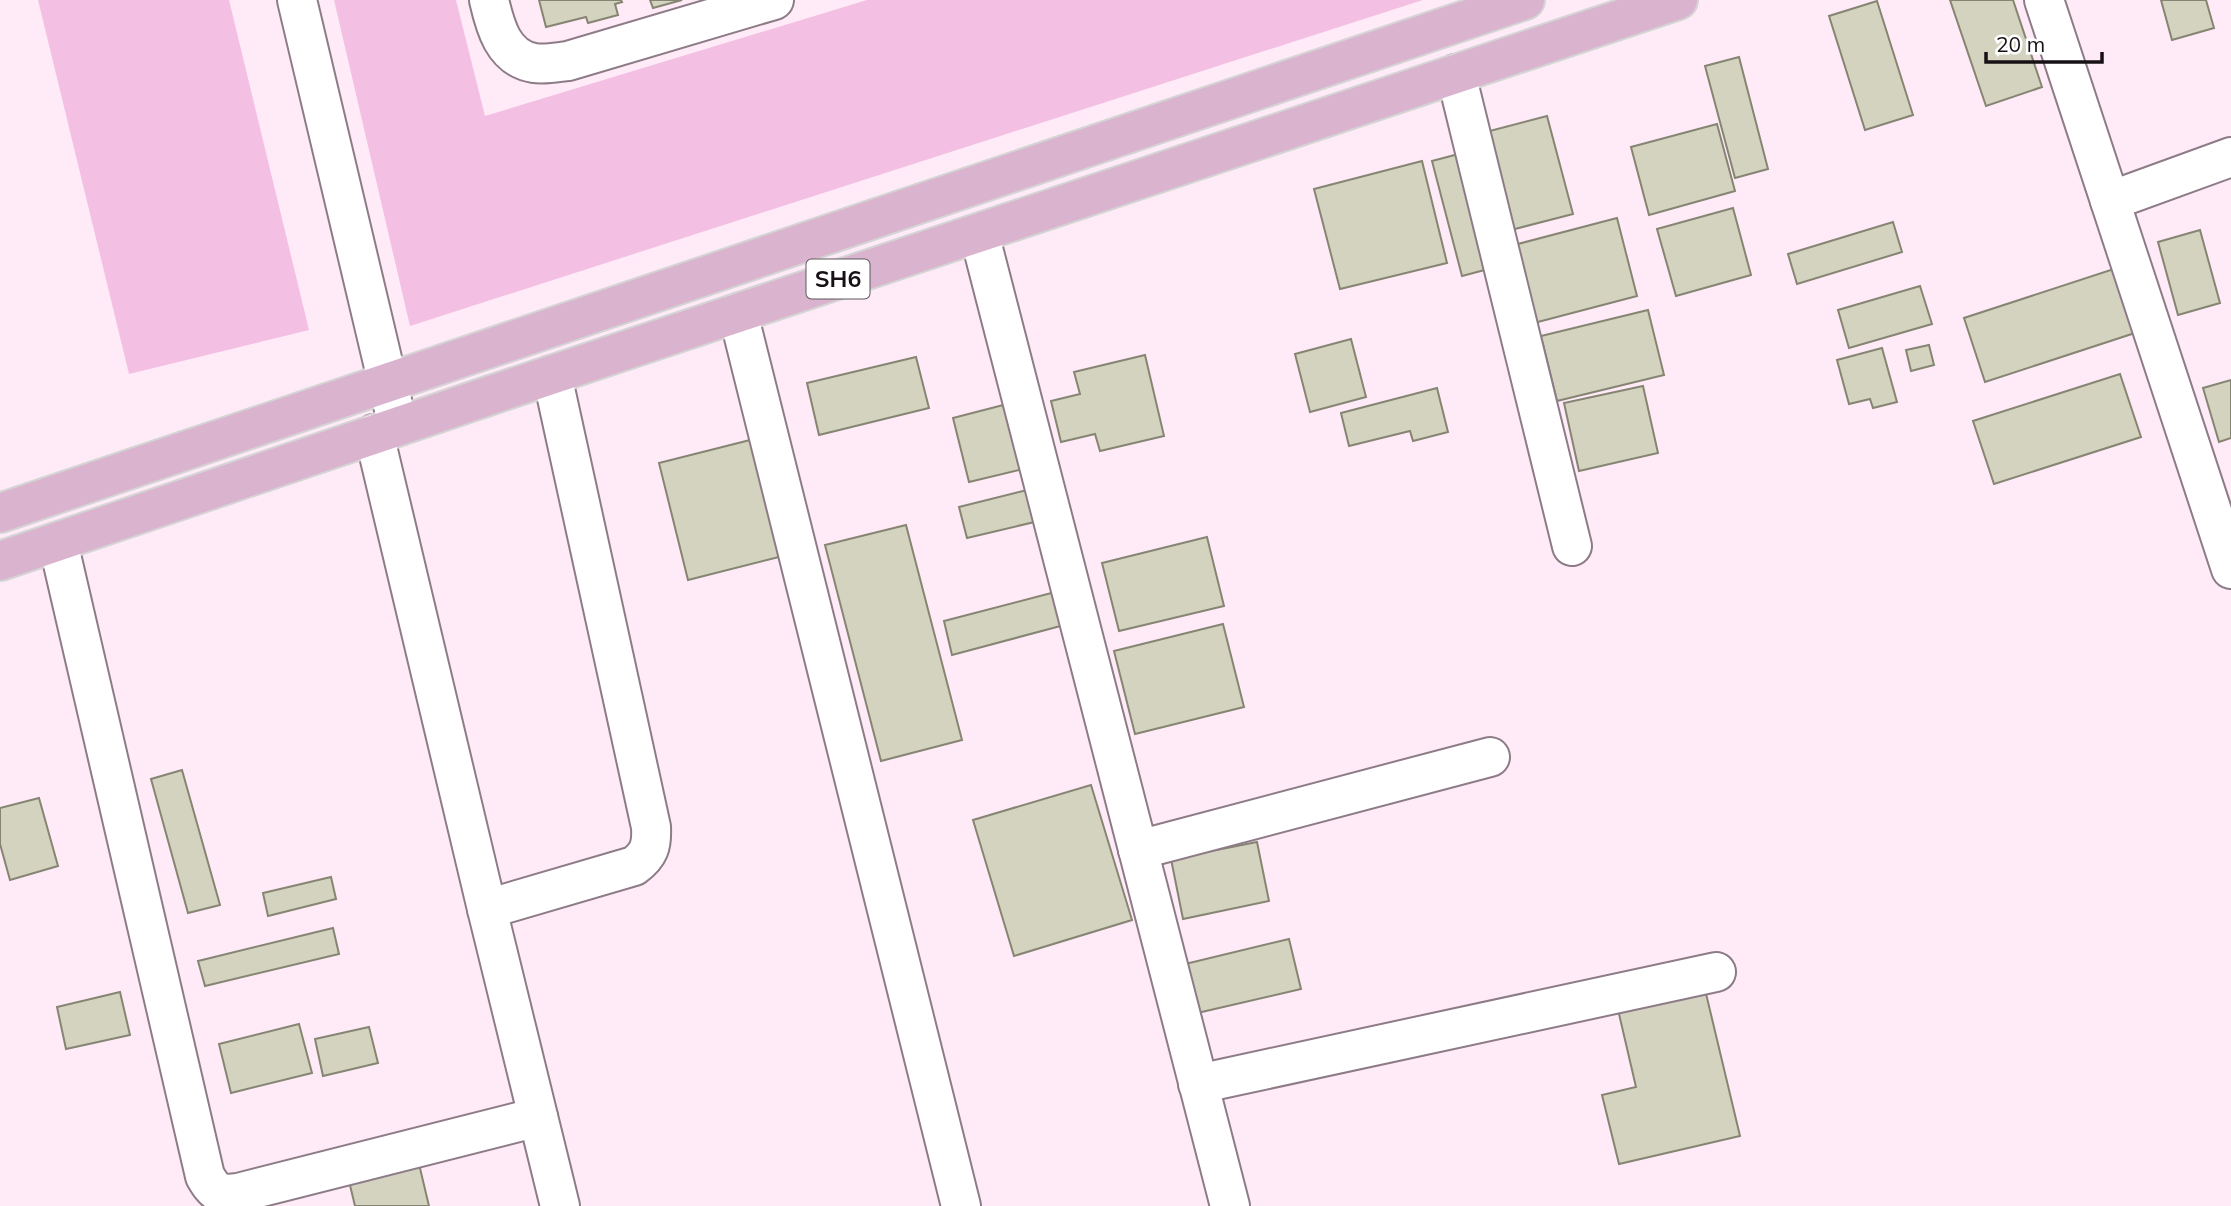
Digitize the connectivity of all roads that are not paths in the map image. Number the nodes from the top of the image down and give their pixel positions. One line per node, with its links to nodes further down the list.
1 (297, 0): 14 (street)
2 (489, 0): 6 (street)
3 (1525, 0): 7 (main road, SH6)
4 (1678, 0): 8 (main road, SH6)
5 (2043, 0): 10 (street)
6 (765, 1)
7 (1478, 8): 14 (main road, SH6)
8 (1456, 74): 11 (main road, SH6); 19 (street)
9 (2231, 157): 10 (street)
10 (2109, 201): 16 (street)
11 (979, 233): 12 (main road, SH6); 23 (street)
12 (738, 313): 13 (main road, SH6); 29 (street)
13 (552, 375): 15 (main road, SH6); 24 (street)
14 (388, 382): 15 (street); 17 (main road, SH6)
15 (386, 430): 18 (main road, SH6); 24 (street)
16 (2216, 475): 21 (street)
17 (0, 513)
18 (58, 542): 20 (main road, SH6); 27 (street)
19 (1572, 546)
20 (0, 561)
21 (2231, 569)
22 (1490, 757): 23 (street)
23 (1138, 849): 26 (street)
24 (487, 909): 27 (street)
25 (1716, 972): 26 (street)
26 (1198, 1084): 30 (street)
27 (538, 1117): 28 (street)
28 (560, 1206)
29 (961, 1206)
30 (1230, 1206)

